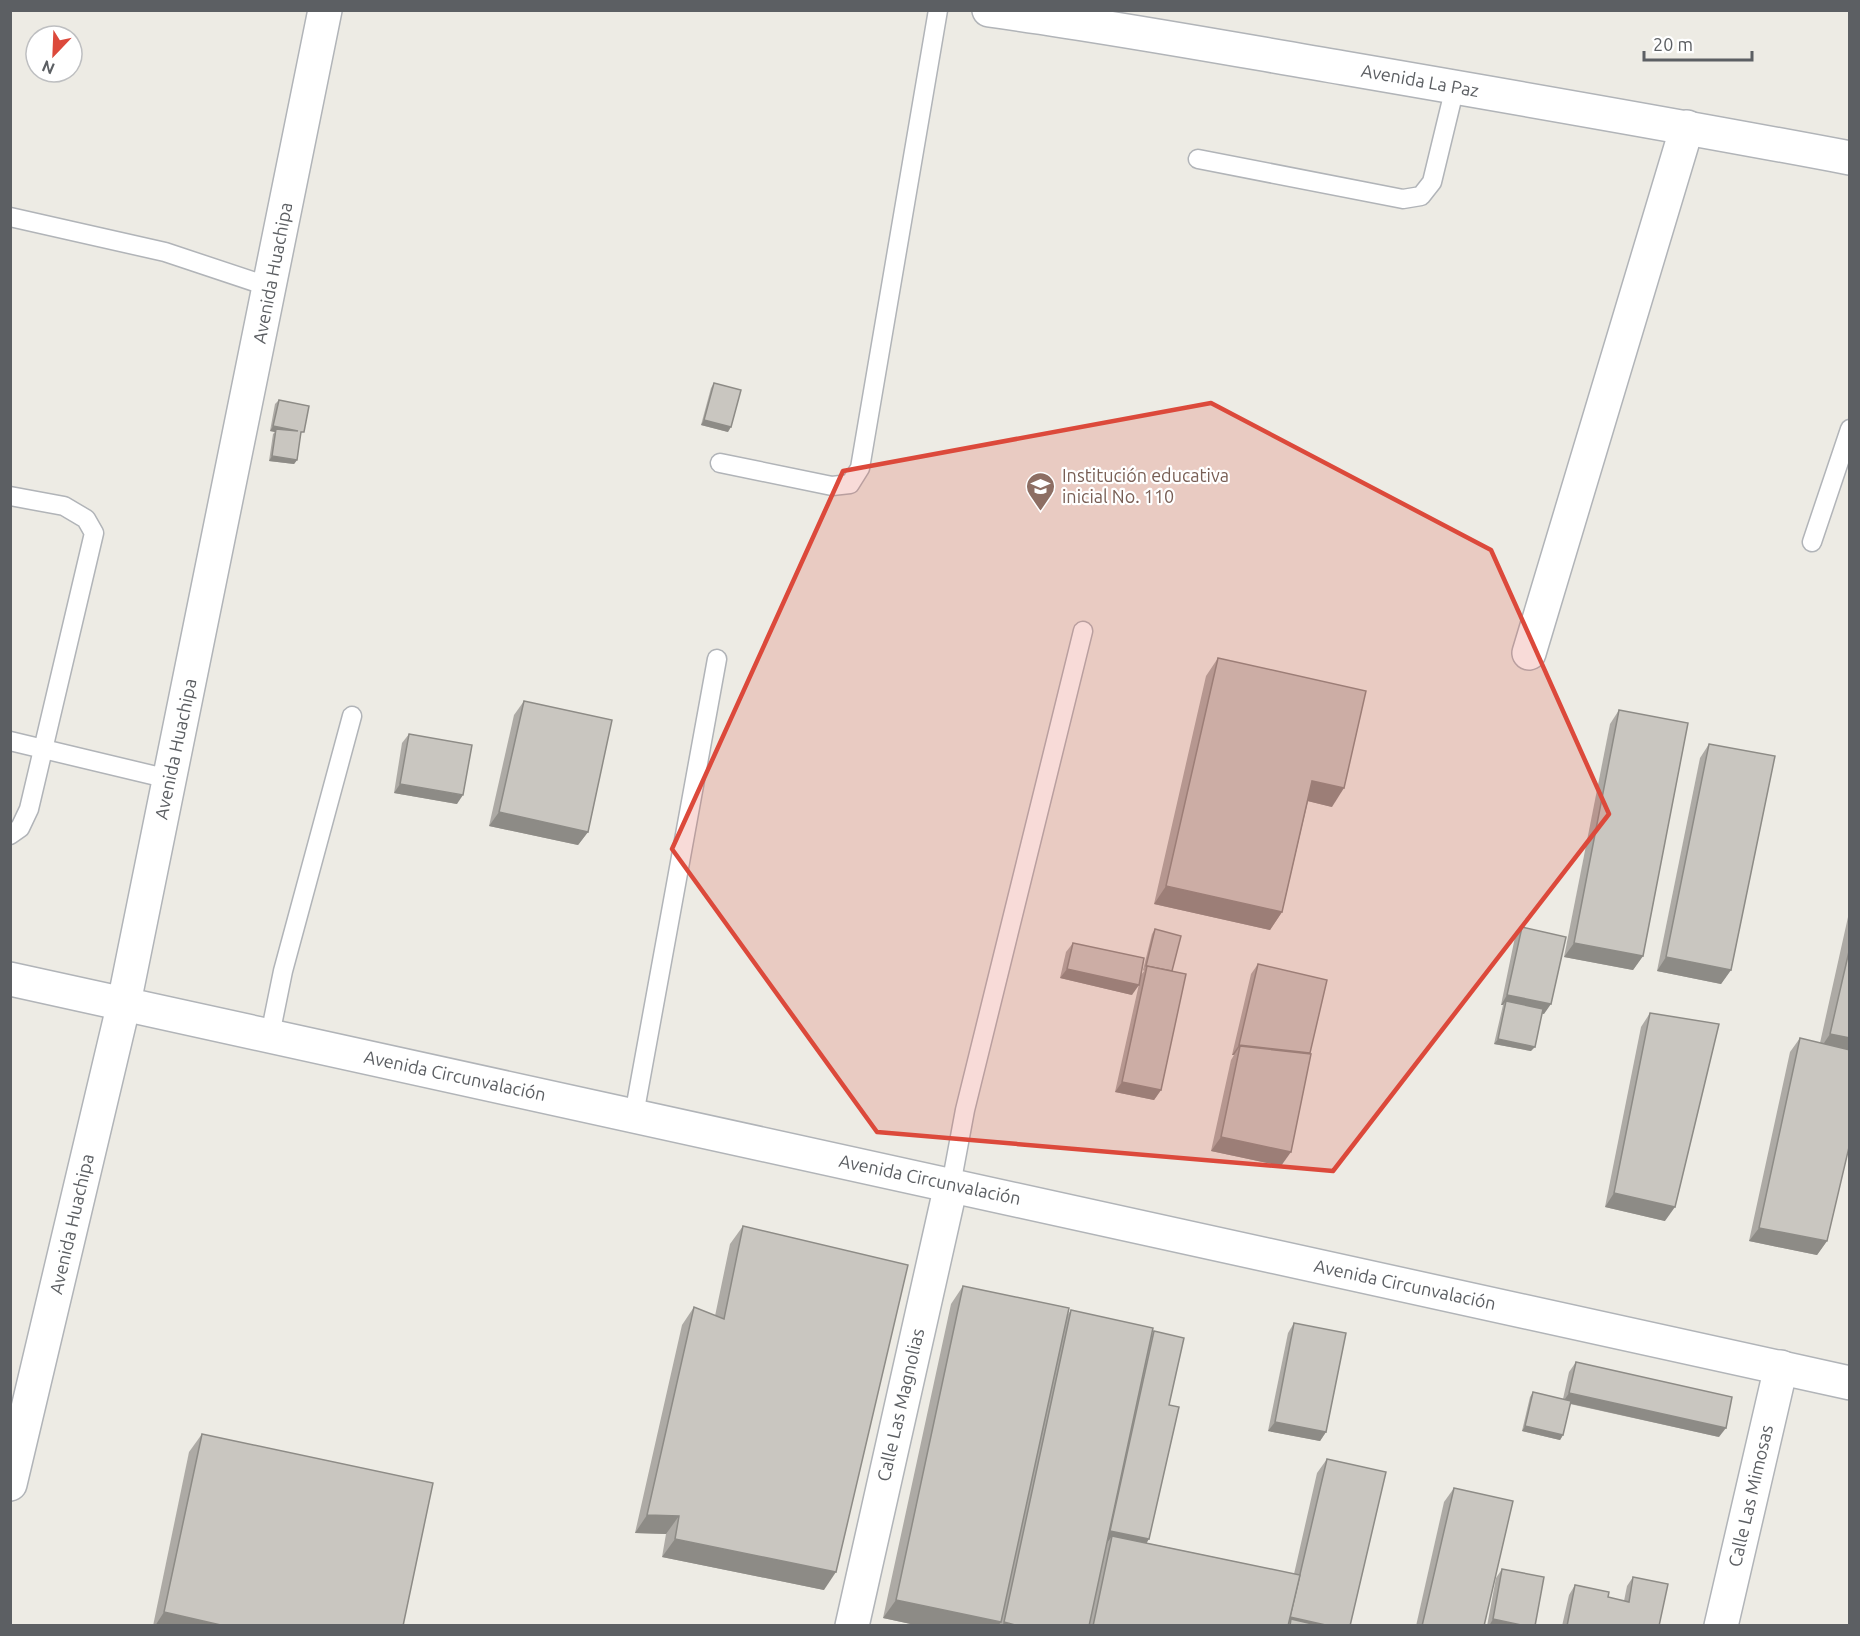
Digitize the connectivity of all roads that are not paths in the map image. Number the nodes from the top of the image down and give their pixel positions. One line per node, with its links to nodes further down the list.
1 (325, 10): 9 (street, Avenida Huachipa)
2 (938, 10): 11 (lane)
3 (989, 10): 4 (street, Avenida La Paz)
4 (1455, 87): 5 (street, Avenida La Paz); 7 (lane)
5 (1687, 128): 6 (street, Avenida La Paz); 15 (street)
6 (1850, 158)
7 (1198, 159)
8 (10, 218): 9 (lane)
9 (270, 287): 20 (street, Avenida Huachipa)
10 (1850, 429): 13 (lane)
11 (720, 463)
12 (10, 496): 19 (lane)
13 (1812, 542)
14 (1083, 631): 26 (lane)
15 (1529, 653)
16 (717, 659): 25 (lane)
17 (352, 716): 24 (lane)
18 (10, 741): 19 (lane)
19 (43, 749): 20 (lane); 21 (lane)
20 (169, 779): 23 (street, Avenida Huachipa)
21 (10, 835)
22 (10, 979): 23 (street, Avenida Circunvalación)
23 (124, 1003): 24 (street, Avenida Circunvalación); 29 (street, Avenida Huachipa)
24 (270, 1035): 25 (street, Avenida Circunvalación)
25 (634, 1115): 26 (street, Avenida Circunvalación)
26 (951, 1185): 27 (street, Avenida Circunvalación); 30 (street, Calle Las Magnolias)
27 (1780, 1367): 28 (street, Avenida Circunvalación); 31 (street, Calle Las Mimosas)
28 (1850, 1383)
29 (10, 1484)
30 (852, 1626)
31 (1721, 1626)

